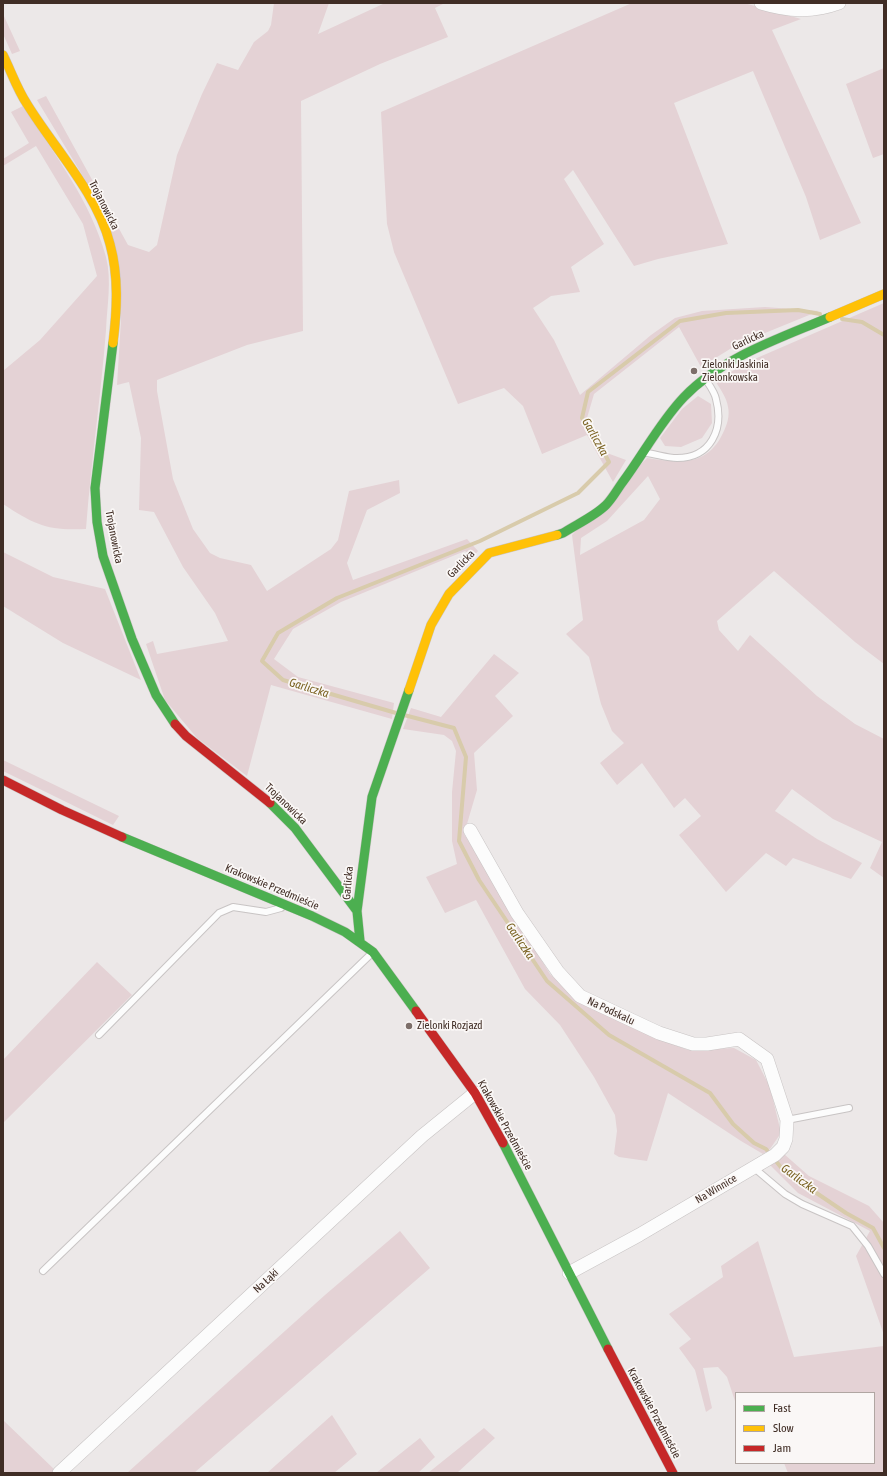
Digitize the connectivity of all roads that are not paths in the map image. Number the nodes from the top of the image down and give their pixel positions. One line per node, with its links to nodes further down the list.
1 (761, 3): 2 (street)
2 (839, 3)
3 (3, 55): 10 (street, Trojanowicka)
4 (881, 295): 5 (street, Garlicka)
5 (706, 378): 6 (street, Garlicka); 6 (lane)
6 (643, 452): 10 (street, Garlicka)
7 (3, 780): 9 (street, Krakowskie Przedmieście)
8 (470, 830): 16 (street, Na Podskalu)
9 (289, 907): 11 (street, Krakowskie Przedmieście); 13 (lane)
10 (357, 911): 11 (street, Garlicka)
11 (360, 941): 12 (street, Krakowskie Przedmieście)
12 (373, 952): 14 (street, Krakowskie Przedmieście); 18 (lane)
13 (99, 1035)
14 (475, 1093): 19 (street, Krakowskie Przedmieście); 21 (street, Na Łąki)
15 (849, 1108): 16 (lane)
16 (787, 1120): 17 (street, Na Winnice)
17 (752, 1167): 19 (street, Na Winnice); 20 (lane)
18 (43, 1271)
19 (569, 1273): 22 (street, Krakowskie Przedmieście)
20 (884, 1274)
21 (59, 1473)
22 (673, 1473)

